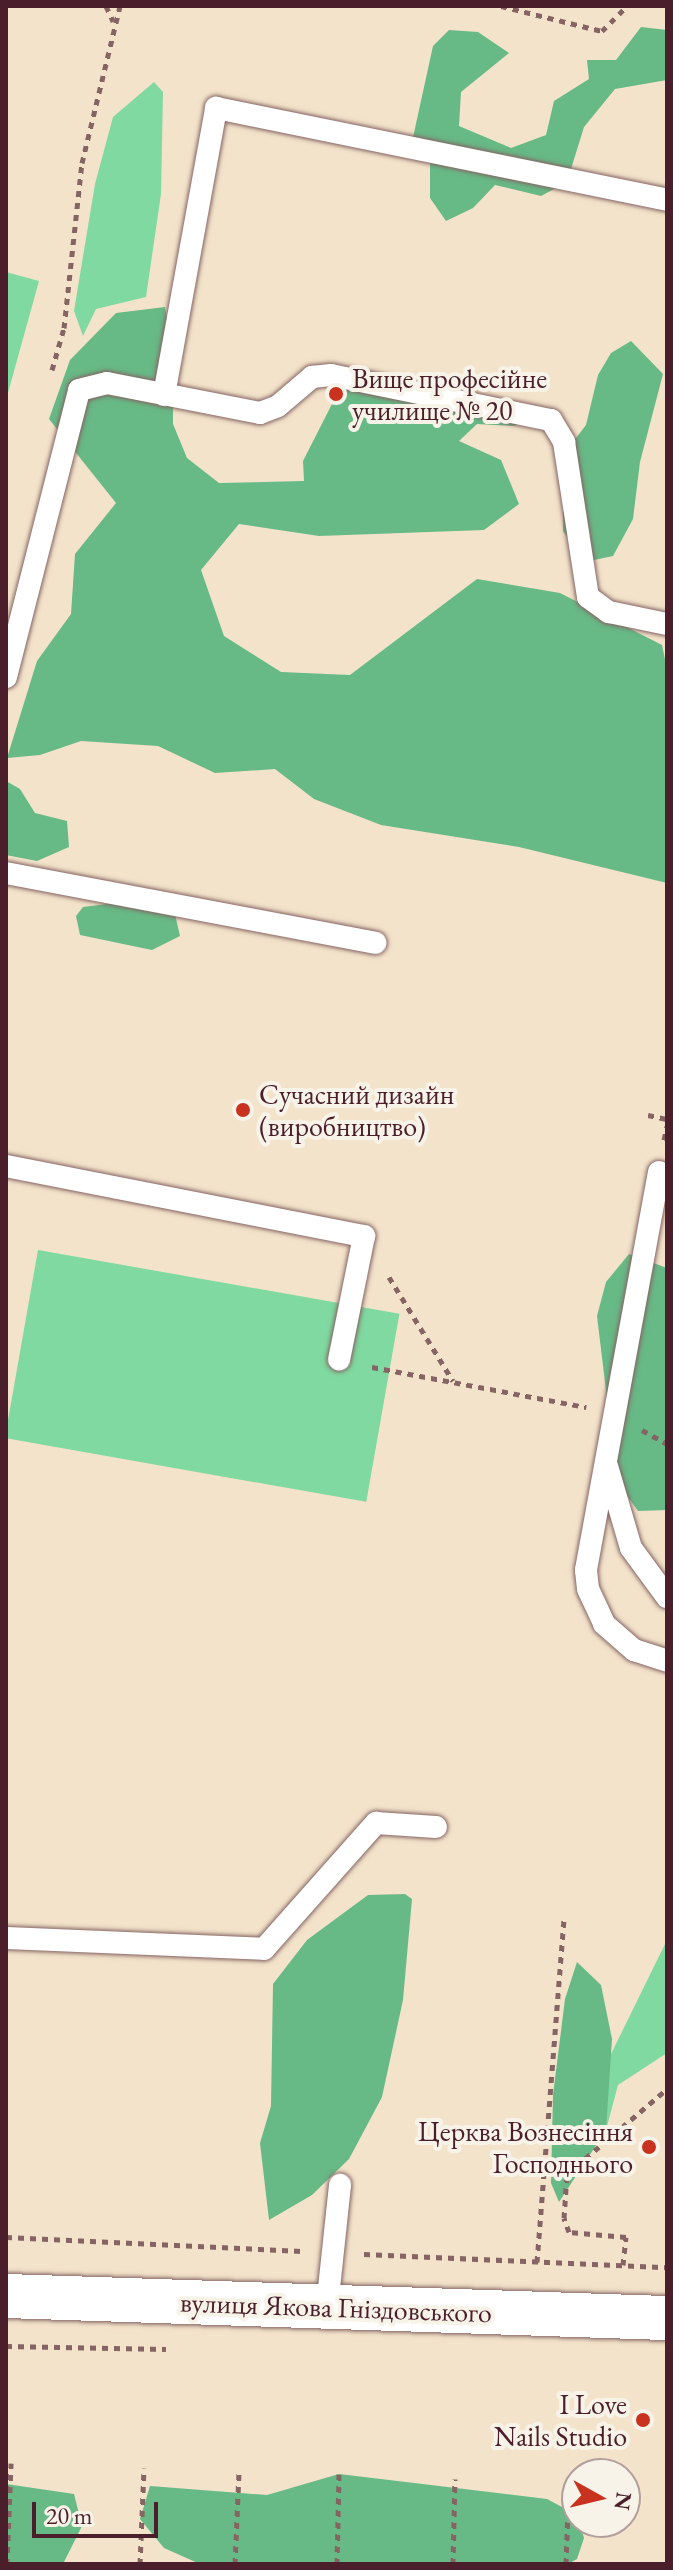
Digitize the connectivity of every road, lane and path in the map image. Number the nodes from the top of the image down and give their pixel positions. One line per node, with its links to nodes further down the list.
1 (106, 6): 5 (path)
2 (120, 6): 5 (path)
3 (501, 6): 4 (path)
4 (627, 6)
5 (113, 22): 7 (path)
6 (667, 200): 8 (lane)
7 (64, 328)
8 (164, 395): 9 (lane); 10 (lane)
9 (667, 624)
10 (6, 677)
11 (6, 873): 12 (lane)
12 (375, 943)
13 (648, 1115): 14 (path)
14 (667, 1119)
15 (6, 1166): 17 (lane)
16 (659, 1172): 20 (lane)
17 (364, 1236): 18 (lane); 19 (path)
18 (339, 1360): 19 (path)
19 (454, 1382): 20 (path)
20 (611, 1412): 21 (path); 22 (lane)
21 (667, 1444)
22 (604, 1452): 23 (lane); 24 (lane)
23 (667, 1597)
24 (667, 1661)
25 (436, 1827): 27 (lane)
26 (564, 1919): 30 (path)
27 (6, 1938)
28 (667, 2089): 31 (path)
29 (340, 2185): 33 (lane)
30 (537, 2262)
31 (623, 2265)
32 (6, 2296): 33 (street, вулиця Якова Гніздовського)
33 (327, 2307): 34 (street, вулиця Якова Гніздовського)
34 (667, 2318)
35 (11, 2463): 41 (path)
36 (144, 2468): 42 (path)
37 (239, 2471): 43 (path)
38 (339, 2474): 44 (path)
39 (455, 2479): 45 (path)
40 (567, 2538): 46 (path)
41 (7, 2564)
42 (140, 2564)
43 (235, 2564)
44 (337, 2564)
45 (453, 2564)
46 (566, 2564)

